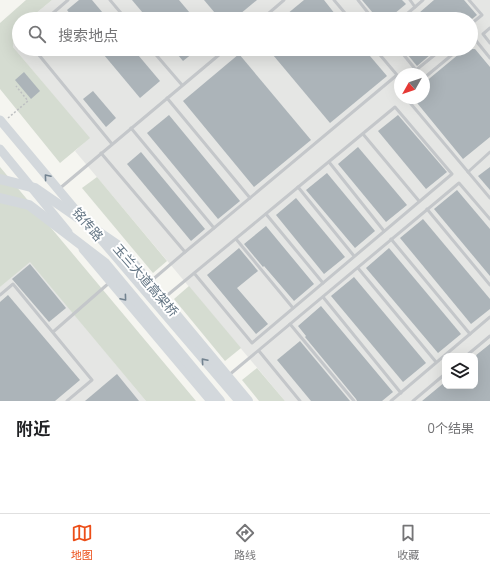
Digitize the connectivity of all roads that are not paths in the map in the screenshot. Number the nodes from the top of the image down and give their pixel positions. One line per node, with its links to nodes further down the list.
1 (68, 0): 10 (lane)
2 (110, 0): 11 (lane)
3 (284, 0): 12 (lane)
4 (334, 0): 13 (lane)
5 (358, 0): 14 (lane)
6 (410, 0): 9 (lane)
7 (423, 0): 9 (lane)
8 (470, 0): 16 (lane)
9 (415, 7): 15 (lane)
10 (54, 12)
11 (120, 12)
12 (270, 12)
13 (344, 12)
14 (367, 12)
15 (409, 12)
16 (478, 18)
17 (490, 28): 19 (lane)
18 (478, 43): 27 (lane)
19 (490, 43)
20 (40, 56): 35 (lane)
21 (157, 56): 29 (lane)
22 (217, 56): 29 (lane)
23 (382, 56): 45 (lane)
24 (405, 56): 25 (lane)
25 (433, 56)
26 (451, 56): 28 (lane)
27 (490, 58)
28 (430, 73)
29 (182, 85): 30 (lane)
30 (167, 98): 33 (lane); 45 (lane)
31 (411, 104): 40 (lane)
32 (1, 121): 43 (main road, 铭传路, one-way to 32)
33 (131, 128): 35 (lane); 51 (lane)
34 (363, 134): 39 (lane); 47 (lane); 47 (lane)
35 (112, 144): 38 (lane)
36 (0, 150): 59 (main road, 铭传路)
37 (490, 152): 40 (lane)
38 (101, 153): 43 (lane); 55 (lane)
39 (329, 162): 42 (lane); 52 (lane)
40 (468, 172): 46 (lane)
41 (0, 179): 82 (main road, 玉兰大道高架桥)
42 (298, 187): 49 (lane); 56 (lane)
43 (58, 190): 62 (main road, 铭传路)
44 (0, 198): 80 (main road, 玉兰大道高架桥)
45 (250, 198): 51 (lane)
46 (490, 198)
47 (419, 201): 52 (lane)
48 (427, 209): 50 (lane); 54 (lane); 61 (lane)
49 (266, 214): 53 (lane); 60 (lane)
50 (490, 219)
51 (214, 228): 55 (lane)
52 (384, 230): 56 (lane)
53 (236, 239): 58 (lane); 66 (lane)
54 (392, 239): 57 (lane); 70 (lane)
55 (185, 252): 62 (lane)
56 (354, 256): 60 (lane)
57 (358, 268): 64 (lane); 74 (lane)
58 (194, 273): 65 (lane); 66 (lane)
59 (110, 282): 69 (lane); 79 (main road, 铭传路, one-way to 79)
60 (323, 282): 66 (lane)
61 (490, 285)
62 (142, 288): 65 (main road, 铭传路)
63 (0, 295): 69 (lane)
64 (323, 297): 68 (lane); 77 (lane)
65 (156, 305): 76 (main road, 铭传路, one-way to 65)
66 (293, 308)
67 (490, 316): 70 (lane)
68 (290, 324): 72 (lane); 84 (lane)
69 (53, 332): 78 (lane)
70 (470, 334): 74 (lane)
71 (490, 336): 73 (lane)
72 (258, 351): 76 (lane); 83 (lane)
73 (470, 353)
74 (436, 362): 77 (lane)
75 (442, 377): 86 (lane)
76 (222, 381): 81 (main road, 铭传路)
77 (401, 393): 85 (lane)
78 (67, 401)
79 (211, 401)
80 (220, 401)
81 (239, 401)
82 (248, 401)
83 (300, 401)
84 (354, 401)
85 (391, 401)
86 (413, 401)

